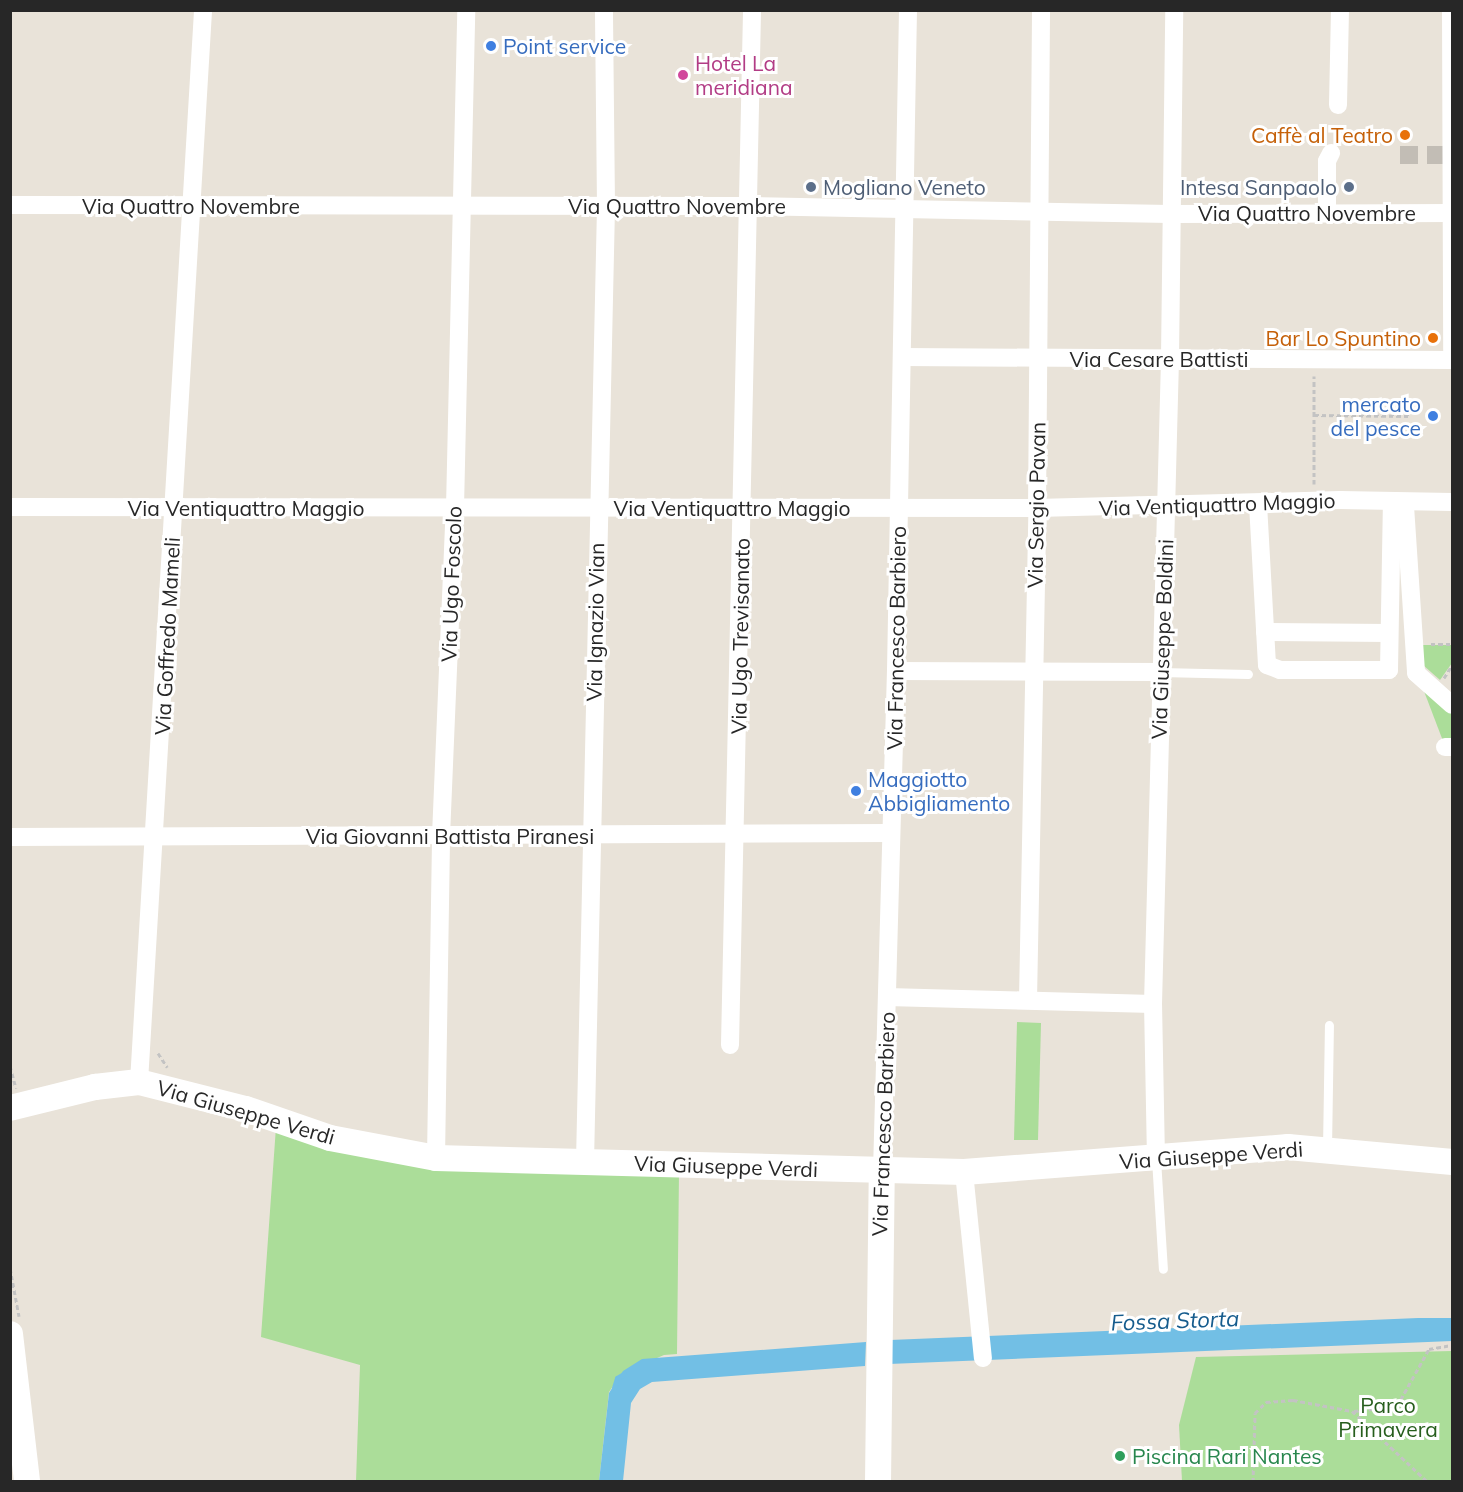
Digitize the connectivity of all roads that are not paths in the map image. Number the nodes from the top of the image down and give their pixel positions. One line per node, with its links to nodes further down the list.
1 (203, 10): 15 (street, Via Goffredo Mameli)
2 (466, 10): 13 (street, Via Ugo Foscolo)
3 (604, 10): 16 (street, Via Ignazio Vian)
4 (752, 10): 17 (street, Via Ugo Trevisanato)
5 (908, 10): 18 (street, Via Francesco Barbiero)
6 (1041, 10): 19 (street, Via Sergio Pavan)
7 (1174, 10): 22 (street, Via Giuseppe Boldini)
8 (1340, 10): 10 (street)
9 (1451, 10): 11 (street)
10 (1338, 105)
11 (1452, 138): 21 (street)
12 (1330, 153): 20 (street)
13 (461, 204): 15 (street, Via Quattro Novembre); 16 (street, Via Quattro Novembre); 35 (street, Via Ugo Foscolo)
14 (10, 205): 15 (street, Via Quattro Novembre)
15 (192, 206): 34 (street, Via Goffredo Mameli)
16 (606, 206): 17 (street, Via Quattro Novembre); 36 (street, Via Ignazio Vian)
17 (747, 206): 18 (street, Via Quattro Novembre); 33 (street, Via Ugo Trevisanato)
18 (904, 208): 19 (street, Via Quattro Novembre); 24 (street, Via Francesco Barbiero)
19 (1041, 212): 22 (street, Via Quattro Novembre); 25 (street, Via Sergio Pavan)
20 (1327, 213): 21 (street, Via Quattro Novembre); 22 (street, Via Quattro Novembre)
21 (1452, 213): 23 (street)
22 (1170, 214): 26 (street, Via Giuseppe Boldini)
23 (1452, 232): 27 (street)
24 (902, 357): 25 (street, Via Cesare Battisti); 37 (street, Via Francesco Barbiero)
25 (1039, 358): 26 (street, Via Cesare Battisti); 38 (street, Via Sergio Pavan)
26 (1170, 358): 27 (street, Via Cesare Battisti); 31 (street, Via Giuseppe Boldini)
27 (1452, 360)
28 (1452, 502): 30 (street, Via Ventiquattro Maggio)
29 (1258, 504): 30 (street, Via Ventiquattro Maggio); 31 (street, Via Ventiquattro Maggio); 40 (street)
30 (1399, 504): 39 (street)
31 (1165, 505): 38 (street, Via Ventiquattro Maggio); 44 (street, Via Giuseppe Boldini)
32 (10, 507): 34 (street, Via Ventiquattro Maggio)
33 (743, 507): 36 (street, Via Ventiquattro Maggio); 37 (street, Via Ventiquattro Maggio); 48 (street, Via Ugo Trevisanato)
34 (174, 508): 35 (street, Via Ventiquattro Maggio); 49 (street, Via Goffredo Mameli)
35 (454, 508): 36 (street, Via Ventiquattro Maggio); 50 (street, Via Ugo Foscolo)
36 (597, 508): 51 (street, Via Ignazio Vian)
37 (899, 508): 38 (street, Via Ventiquattro Maggio); 43 (street, Via Francesco Barbiero)
38 (1037, 508): 42 (street, Via Sergio Pavan)
39 (1405, 549): 41 (street); 46 (street)
40 (1265, 632): 41 (street); 41 (street)
41 (1389, 633)
42 (1032, 670): 43 (street); 44 (street); 54 (street, Via Sergio Pavan)
43 (896, 671): 47 (street, Via Francesco Barbiero)
44 (1160, 672): 45 (lane); 55 (street, Via Giuseppe Boldini)
45 (1248, 674)
46 (1452, 705)
47 (890, 833): 48 (street, Via Giovanni Battista Piranesi); 53 (street, Via Francesco Barbiero)
48 (735, 834): 51 (street, Via Giovanni Battista Piranesi); 57 (street, Via Ugo Trevisanato)
49 (155, 836): 50 (street, Via Giovanni Battista Piranesi); 52 (street, Via Giovanni Battista Piranesi); 58 (street, Via Goffredo Mameli)
50 (441, 836): 51 (street, Via Giovanni Battista Piranesi); 61 (street, Via Ugo Foscolo)
51 (590, 836): 63 (street, Via Ignazio Vian)
52 (10, 837)
53 (887, 997): 54 (street); 65 (street, Via Francesco Barbiero)
54 (1028, 1000): 55 (street)
55 (1153, 1004): 62 (street, Via Giuseppe Boldini)
56 (1329, 1025): 60 (lane)
57 (730, 1045)
58 (139, 1082): 59 (street, Via Giuseppe Verdi); 61 (street, Via Giuseppe Verdi)
59 (13, 1099)
60 (1327, 1149): 62 (street, Via Giuseppe Verdi); 64 (street, Via Giuseppe Verdi)
61 (436, 1158): 63 (street, Via Giuseppe Verdi)
62 (1155, 1159): 66 (street, Via Giuseppe Verdi); 67 (lane)
63 (585, 1162): 65 (street, Via Giuseppe Verdi)
64 (1452, 1162)
65 (882, 1171): 66 (street, Via Giuseppe Verdi); 72 (street, Via Francesco Barbiero)
66 (964, 1172): 69 (street)
67 (1163, 1269)
68 (10, 1334): 70 (street)
69 (983, 1357)
70 (13, 1361): 71 (street)
71 (27, 1482)
72 (878, 1482)

